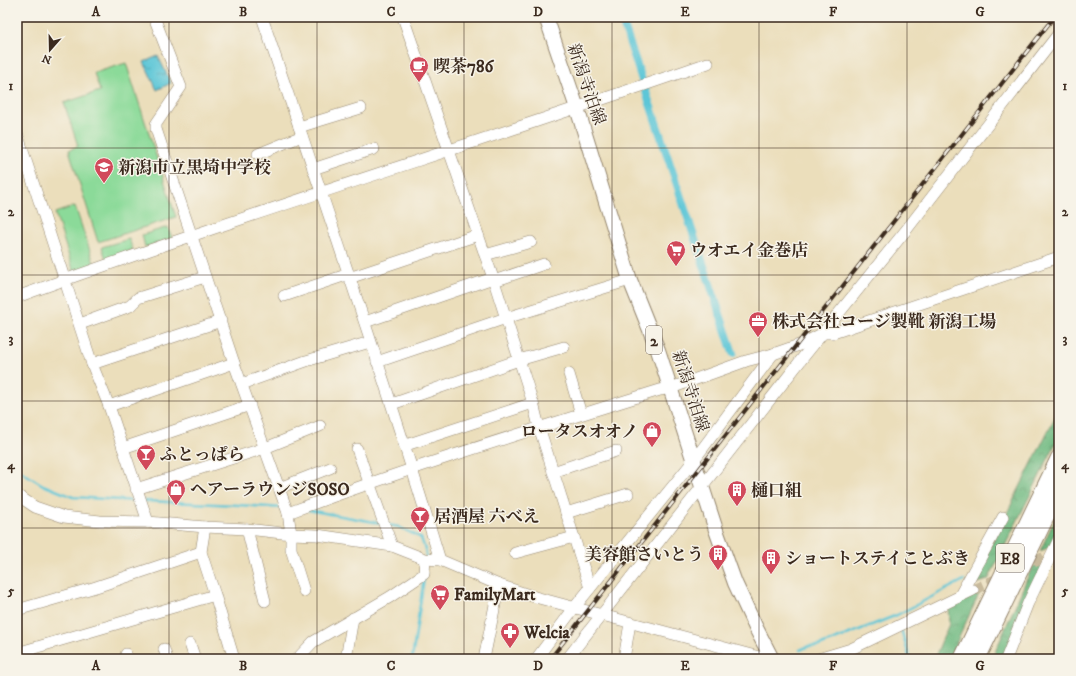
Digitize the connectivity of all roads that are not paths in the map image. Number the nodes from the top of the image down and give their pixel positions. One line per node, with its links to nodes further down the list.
1 (154, 17): 17 (street)
2 (262, 17): 9 (street)
3 (403, 17): 12 (street)
4 (546, 17): 8 (main road, 新潟寺泊線 / 2)
5 (1059, 33): 33 (street)
6 (708, 63): 8 (street)
7 (361, 108): 9 (street)
8 (577, 108): 12 (street); 26 (main road, 新潟寺泊線 / 2)
9 (300, 132): 13 (street); 14 (street)
10 (17, 133): 24 (street)
11 (374, 149): 14 (street)
12 (450, 149): 15 (street); 16 (street)
13 (258, 154)
14 (314, 169): 15 (street)
15 (322, 192): 17 (street); 22 (street)
16 (478, 235): 19 (street); 22 (street)
17 (192, 236): 23 (street); 24 (street)
18 (531, 242): 19 (street)
19 (485, 255): 25 (street)
20 (1059, 256): 33 (street)
21 (544, 264): 25 (street)
22 (349, 276): 27 (street); 31 (street)
23 (205, 277): 30 (street); 32 (street)
24 (65, 279): 28 (street); 32 (street)
25 (493, 279): 29 (street); 31 (street)
26 (630, 280): 29 (street); 43 (main road, 新潟寺泊線 / 2)
27 (284, 296)
28 (17, 297)
29 (506, 318): 37 (street); 38 (street)
30 (221, 321): 39 (street); 40 (street)
31 (365, 322): 34 (street)
32 (80, 324): 40 (street)
33 (823, 333): 36 (street); 62 (street)
34 (370, 342): 38 (street); 42 (street)
35 (564, 347): 37 (street)
36 (773, 354): 43 (street); 57 (street)
37 (519, 360): 44 (street); 45 (street)
38 (377, 362): 45 (street)
39 (234, 363): 42 (street); 47 (street)
40 (92, 364): 47 (street)
41 (569, 374): 48 (street)
42 (242, 384): 46 (street)
43 (671, 388): 48 (street); 57 (main road, 新潟寺泊線 / 2)
44 (533, 402): 50 (street); 51 (street)
45 (392, 404): 51 (street)
46 (250, 405): 52 (street); 53 (street)
47 (108, 406): 52 (street)
48 (581, 414): 50 (street)
49 (320, 426): 53 (street)
50 (539, 428): 59 (street); 60 (street)
51 (406, 445): 59 (street)
52 (123, 448): 64 (street)
53 (265, 448): 63 (street); 64 (street)
54 (357, 449): 61 (street)
55 (616, 451): 60 (street)
56 (1059, 458): 107 (highway, E8)
57 (694, 460): 62 (main road, 新潟寺泊線 / 2); 84 (street)
58 (330, 468): 63 (street)
59 (413, 469): 61 (street); 82 (street)
60 (553, 472): 69 (street)
61 (369, 484): 68 (street); 77 (street)
62 (703, 487): 92 (street); 97 (main road, 新潟寺泊線 / 2)
63 (279, 488): 68 (street)
64 (136, 489): 71 (street)
65 (1059, 490): 108 (highway, E8)
66 (628, 494): 69 (street)
67 (17, 495): 71 (street)
68 (288, 513): 74 (street)
69 (566, 514): 75 (street)
70 (1004, 517): 88 (street)
71 (148, 522): 72 (street)
72 (205, 527): 73 (street); 78 (street)
73 (247, 529): 74 (street); 89 (street)
74 (291, 534): 77 (street); 86 (street)
75 (574, 537): 80 (street); 84 (street)
76 (1059, 540): 79 (street)
77 (392, 546): 81 (street)
78 (201, 552): 87 (street); 91 (street)
79 (1053, 552): 109 (street)
80 (515, 554)
81 (425, 559): 82 (street); 93 (street)
82 (440, 560): 83 (street)
83 (499, 585): 90 (street); 102 (street)
84 (590, 588): 90 (street)
85 (973, 590): 88 (street)
86 (304, 591)
87 (216, 595): 96 (street); 99 (street)
88 (959, 597): 106 (street)
89 (265, 601)
90 (574, 608): 92 (street); 103 (street)
91 (17, 610)
92 (601, 616): 94 (street); 104 (street)
93 (353, 618): 100 (street); 101 (street)
94 (630, 623): 97 (street); 105 (street)
95 (190, 644): 98 (street)
96 (17, 653)
97 (767, 658)
98 (195, 659)
99 (234, 659)
100 (297, 659)
101 (346, 659)
102 (484, 659)
103 (536, 659)
104 (567, 659)
105 (624, 659)
106 (818, 659)
107 (962, 659)
108 (977, 659)
109 (1006, 659)

